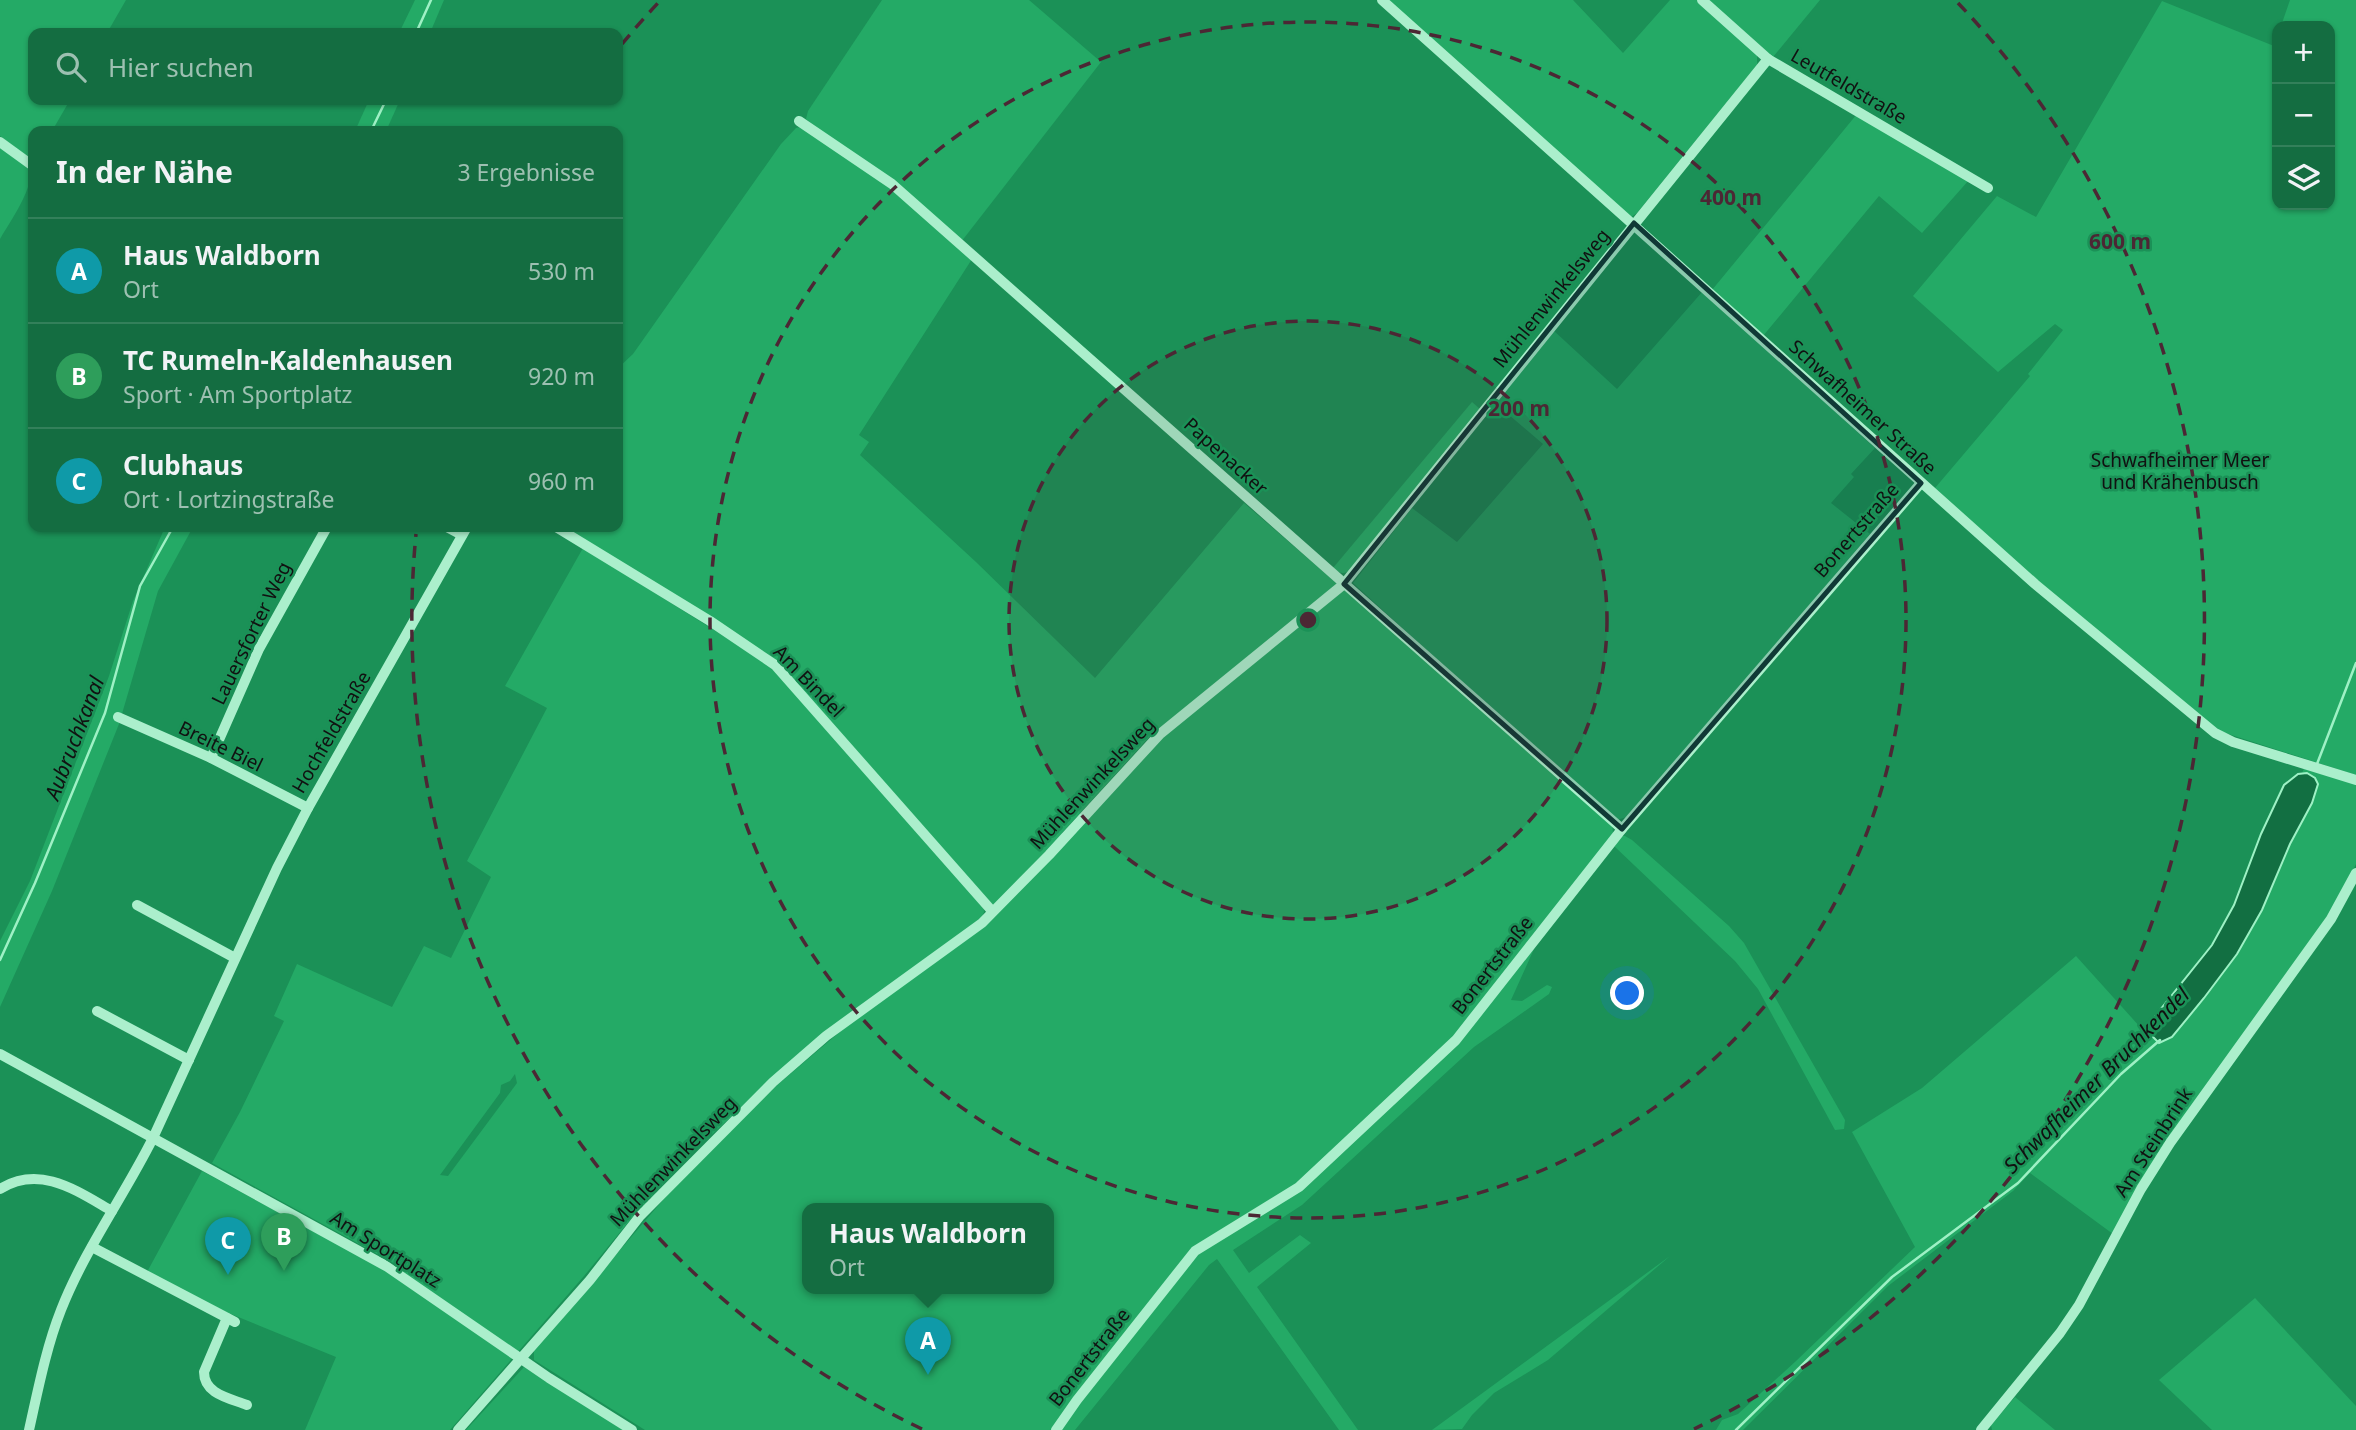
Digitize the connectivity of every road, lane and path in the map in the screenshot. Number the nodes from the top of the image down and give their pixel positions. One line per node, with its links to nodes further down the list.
1 (1382, 0): 8 (street, Schwafheimer Straße)
2 (1702, 0): 3 (street, Leutfeldstraße)
3 (1768, 60): 7 (street, Leutfeldstraße); 8 (street, Mühlenwinkelsweg)
4 (799, 121): 13 (street, Papenacker)
5 (0, 142): 6 (street)
6 (28, 162)
7 (1988, 188)
8 (1634, 223): 9 (street, Schwafheimer Straße); 13 (street, Mühlenwinkelsweg)
9 (1921, 483): 16 (street, Schwafheimer Straße); 18 (street, Bonertstraße)
10 (324, 532): 15 (street, Lauersforter Weg)
11 (464, 532): 17 (street, Hochfeldstraße)
12 (564, 532): 21 (street, Am Bindel)
13 (1344, 584): 18 (street, Papenacker); 21 (street, Mühlenwinkelsweg)
14 (118, 717): 15 (street, Breite Biel)
15 (211, 758): 17 (street, Breite Biel)
16 (2356, 780)
17 (308, 808): 22 (street, Hochfeldstraße)
18 (1622, 829): 35 (street, Bonertstraße)
19 (2356, 873): 36 (street, Am Steinbrink)
20 (137, 905): 22 (street)
21 (992, 911): 30 (street, Mühlenwinkelsweg)
22 (235, 958): 25 (street, Hochfeldstraße)
23 (97, 1011): 25 (street)
24 (0, 1054): 26 (street, Am Sportplatz)
25 (189, 1060): 26 (street, Hochfeldstraße)
26 (153, 1138): 28 (street, Hochfeldstraße); 30 (street, Am Sportplatz)
27 (0, 1189): 28 (street)
28 (112, 1211): 29 (street, Hochfeldstraße)
29 (92, 1247): 31 (street); 32 (street, Hochfeldstraße)
30 (522, 1358): 33 (street, Mühlenwinkelsweg); 34 (street, Am Sportplatz)
31 (247, 1405)
32 (29, 1430)
33 (458, 1430)
34 (632, 1430)
35 (1056, 1430)
36 (1980, 1430)

